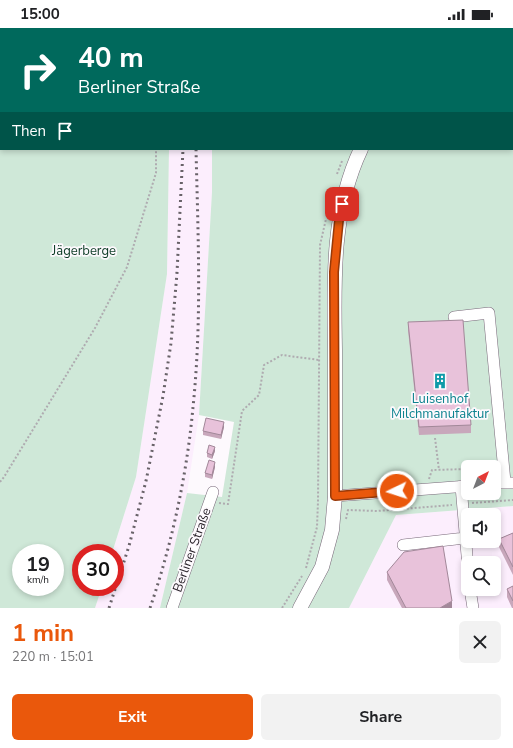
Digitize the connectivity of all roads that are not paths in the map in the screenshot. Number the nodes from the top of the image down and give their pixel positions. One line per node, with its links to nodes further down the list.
1 (361, 150): 5 (main road)
2 (454, 317): 3 (street)
3 (504, 483)
4 (461, 486): 5 (street)
5 (335, 496): 11 (main road)
6 (211, 497): 10 (street, Berliner Straße)
7 (461, 538): 8 (street)
8 (403, 545)
9 (471, 596): 12 (street)
10 (172, 608)
11 (300, 608)
12 (473, 608)

